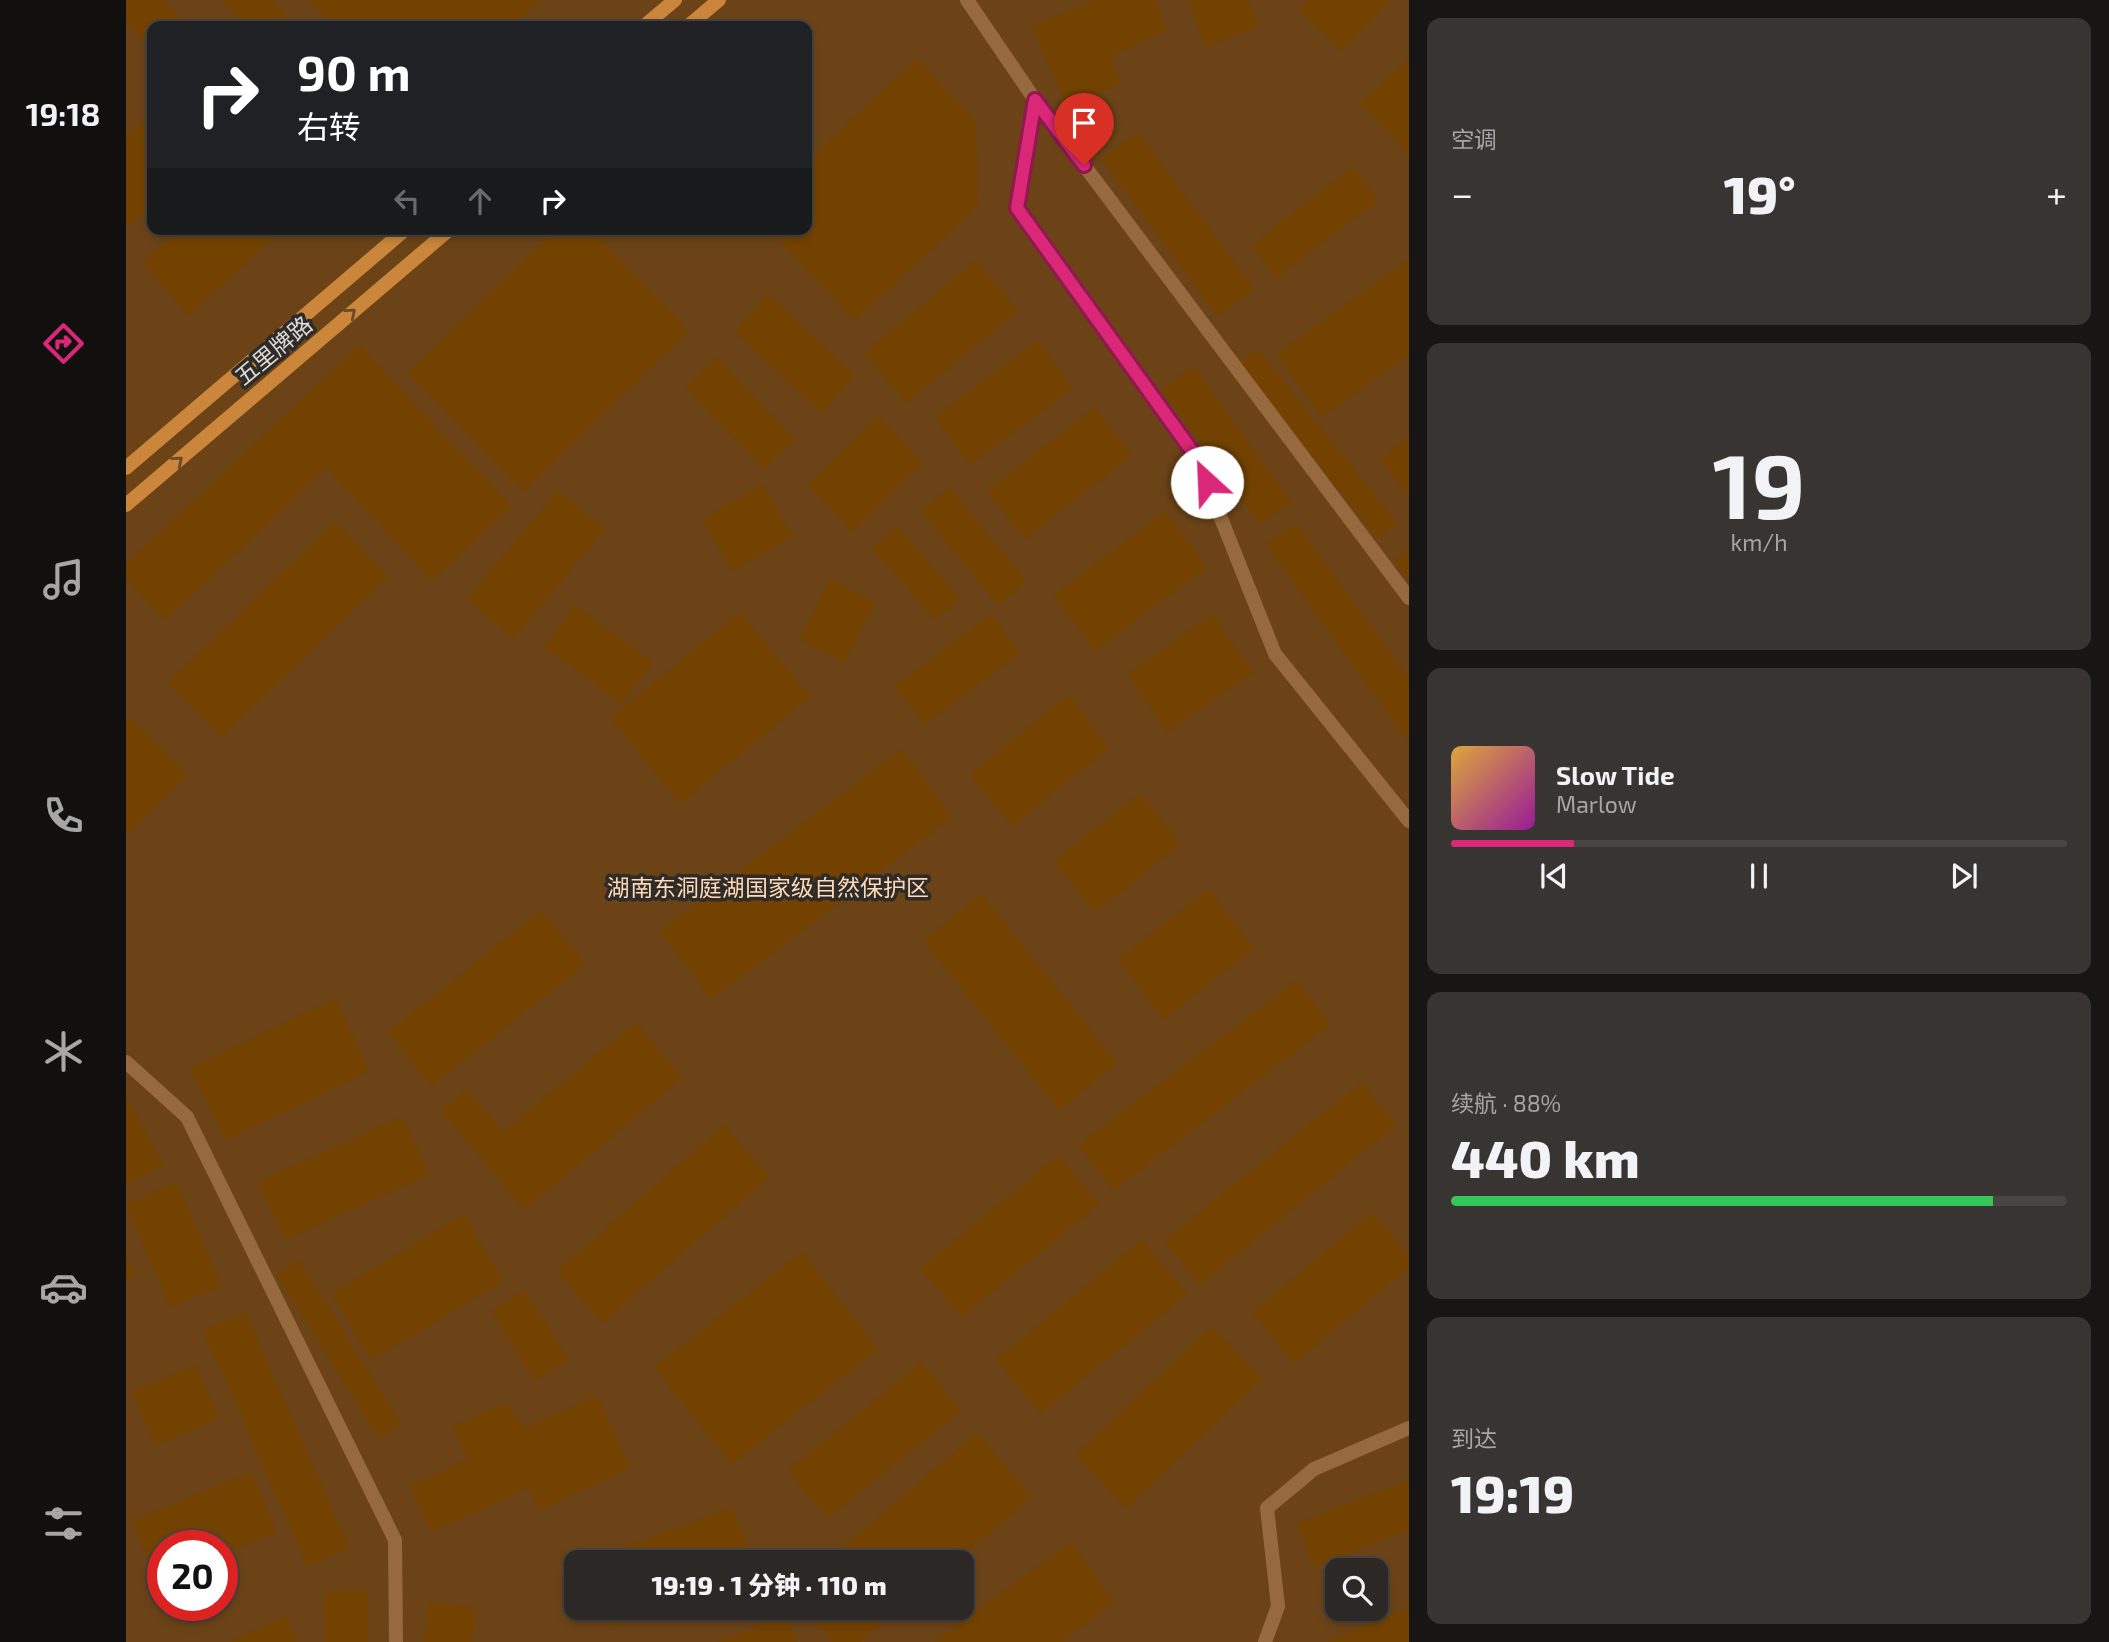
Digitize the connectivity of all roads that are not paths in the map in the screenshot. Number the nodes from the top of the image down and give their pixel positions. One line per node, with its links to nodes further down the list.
1 (675, 0): 4 (main road)
2 (719, 0): 5 (main road)
3 (967, 0): 6 (street)
4 (650, 21)
5 (694, 21)
6 (1035, 100): 11 (street); 12 (street)
7 (399, 235): 9 (main road, 五里牌路)
8 (443, 235): 10 (main road, 五里牌路, one-way to 8)
9 (126, 468)
10 (126, 505)
11 (1409, 598)
12 (1409, 821)
13 (126, 1062): 15 (street)
14 (1409, 1428): 16 (street)
15 (396, 1642)
16 (1265, 1642)

